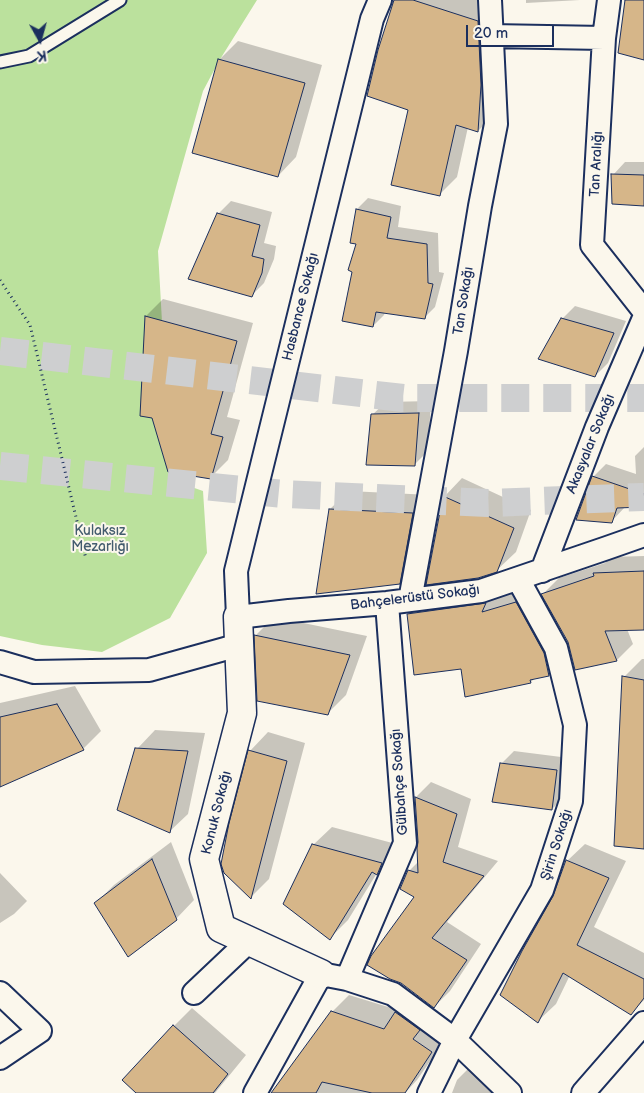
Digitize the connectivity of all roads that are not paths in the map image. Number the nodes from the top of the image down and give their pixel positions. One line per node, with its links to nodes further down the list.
1 (120, 0): 7 (lane)
2 (380, 0): 15 (street, Hasbance Sokağı)
3 (490, 0): 5 (street, Tan Sokağı)
4 (609, 0): 6 (street, Tan Aralığı)
5 (491, 36): 6 (street); 13 (street, Tan Sokağı)
6 (604, 38): 8 (street, Tan Aralığı)
7 (0, 62)
8 (644, 311)
9 (644, 318): 11 (street, Akasyalar Sokağı)
10 (644, 535): 11 (street, Bahçelerüstü Sokağı)
11 (542, 571): 12 (street, Bahçelerüstü Sokağı)
12 (518, 579): 13 (street, Bahçelerüstü Sokağı); 24 (street, Şirin Sokağı)
13 (410, 600): 14 (street, Bahçelerüstü Sokağı)
14 (387, 603): 15 (street, Bahçelerüstü Sokağı); 20 (street, Gülbahçe Sokağı)
15 (238, 617): 16 (street, Konuk Sokağı)
16 (239, 645): 17 (street); 18 (street, Konuk Sokağı)
17 (0, 662)
18 (248, 941): 19 (street, Konuk Sokağı); 21 (street)
19 (321, 974): 20 (street); 26 (street)
20 (347, 979): 24 (street)
21 (194, 993)
22 (0, 994): 25 (street)
23 (644, 1023): 29 (street)
24 (455, 1040): 27 (street, Şirin Sokağı); 28 (street)
25 (0, 1058)
26 (255, 1093)
27 (429, 1093)
28 (510, 1093)
29 (584, 1093)

